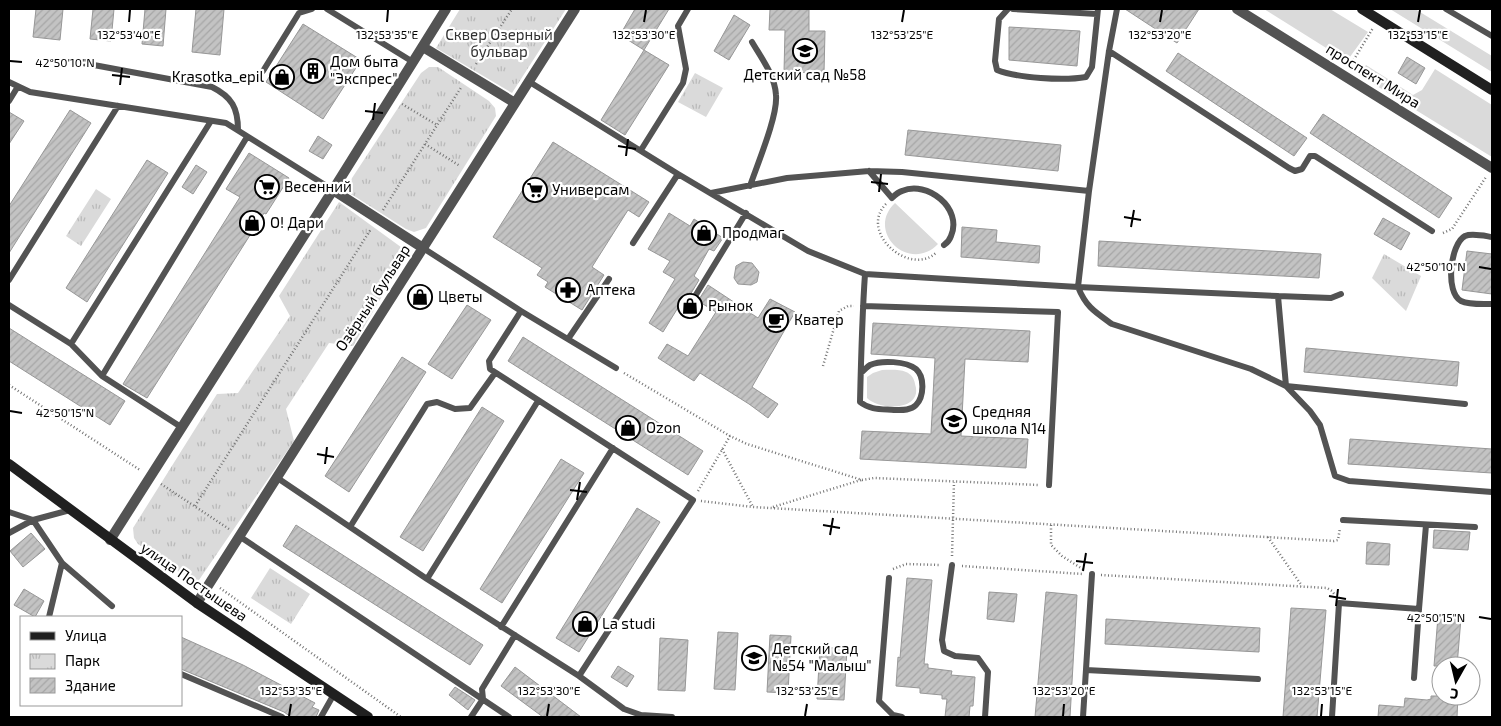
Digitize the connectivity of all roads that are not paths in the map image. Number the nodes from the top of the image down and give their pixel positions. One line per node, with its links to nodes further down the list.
1 (312, 9): 19 (lane)
2 (327, 9): 17 (lane)
3 (446, 9): 15 (street)
4 (575, 9): 20 (street, Озёрный бульвар)
5 (688, 9): 30 (lane)
6 (1008, 9): 12 (lane)
7 (1013, 9): 12 (lane)
8 (1117, 9): 16 (lane)
9 (1237, 9): 32 (street, проспект Мира)
10 (1362, 9): 23 (main road)
11 (1446, 9): 13 (lane)
12 (1097, 11)
13 (1492, 35)
14 (752, 42): 34 (lane)
15 (423, 47): 17 (street); 25 (street)
16 (1109, 51): 36 (lane); 39 (lane)
17 (413, 62): 35 (street)
18 (83, 63): 28 (lane)
19 (263, 71)
20 (528, 81): 25 (street, Озёрный бульвар); 30 (lane)
21 (9, 82): 22 (lane)
22 (17, 88): 24 (lane); 26 (lane)
23 (1492, 90)
24 (9, 101)
25 (514, 102): 43 (street, Озёрный бульвар)
26 (118, 106): 27 (lane); 46 (lane)
27 (212, 121): 28 (lane); 56 (lane)
28 (238, 130): 29 (lane)
29 (247, 136): 35 (lane); 60 (lane)
30 (641, 150): 33 (lane)
31 (869, 171): 34 (lane); 36 (lane); 42 (lane)
32 (1490, 172)
33 (678, 174): 37 (lane); 41 (lane)
34 (750, 186): 37 (lane)
35 (333, 190): 43 (street); 64 (street)
36 (1089, 191): 47 (lane)
37 (711, 193): 38 (lane)
38 (746, 214): 44 (lane); 54 (lane)
39 (1432, 231)
40 (1492, 236): 50 (lane)
41 (633, 243)
42 (944, 245)
43 (423, 248): 53 (lane); 67 (street, Озёрный бульвар)
44 (865, 274): 47 (lane); 52 (lane)
45 (608, 279): 55 (lane)
46 (9, 280)
47 (1078, 288): 49 (lane); 61 (lane)
48 (1342, 294): 49 (lane)
49 (1278, 296): 61 (lane)
50 (1492, 304)
51 (9, 305): 56 (lane)
52 (863, 306): 59 (lane); 68 (lane)
53 (521, 311): 55 (lane); 58 (lane)
54 (686, 311)
55 (568, 339): 57 (lane)
56 (71, 344): 60 (lane)
57 (616, 368)
58 (495, 373): 62 (lane); 75 (lane)
59 (861, 373): 59 (lane)
60 (102, 376): 64 (lane)
61 (1286, 386): 63 (lane); 69 (lane)
62 (538, 401): 65 (lane); 84 (lane)
63 (1465, 404)
64 (181, 427): 79 (street)
65 (613, 448): 89 (lane); 93 (lane)
66 (9, 464): 70 (main road, улица Постышева)
67 (276, 477): 75 (lane); 78 (street, Озёрный бульвар)
68 (1049, 485)
69 (1492, 492)
70 (70, 510): 72 (lane); 79 (main road, улица Постышева)
71 (9, 512): 72 (lane)
72 (33, 520): 77 (lane); 80 (lane)
73 (1343, 520): 74 (lane)
74 (1426, 525): 76 (lane); 87 (lane)
75 (350, 527): 84 (lane)
76 (1475, 527)
77 (9, 532)
78 (239, 536): 85 (street, Озёрный бульвар); 97 (lane)
79 (110, 540): 85 (main road, улица Постышева)
80 (62, 563): 86 (lane); 88 (lane)
81 (952, 565): 105 (lane)
82 (1092, 574): 91 (lane)
83 (889, 578): 104 (lane)
84 (427, 579): 89 (lane)
85 (197, 603): 96 (main road, улица Постышева)
86 (112, 606)
87 (1419, 609): 94 (lane); 107 (lane)
88 (49, 616)
89 (501, 627): 90 (lane)
90 (515, 635): 93 (lane); 97 (lane)
91 (1086, 670): 95 (lane); 106 (lane)
92 (182, 674): 98 (lane)
93 (579, 676): 103 (lane)
94 (1414, 678)
95 (1258, 679)
96 (334, 694): 99 (lane); 100 (main road, улица Постышева)
97 (483, 699): 101 (lane); 102 (lane)
98 (282, 717)
99 (321, 717)
100 (368, 717)
101 (472, 717)
102 (509, 717)
103 (672, 717)
104 (902, 717)
105 (985, 717)
106 (1083, 717)
107 (1332, 717)

